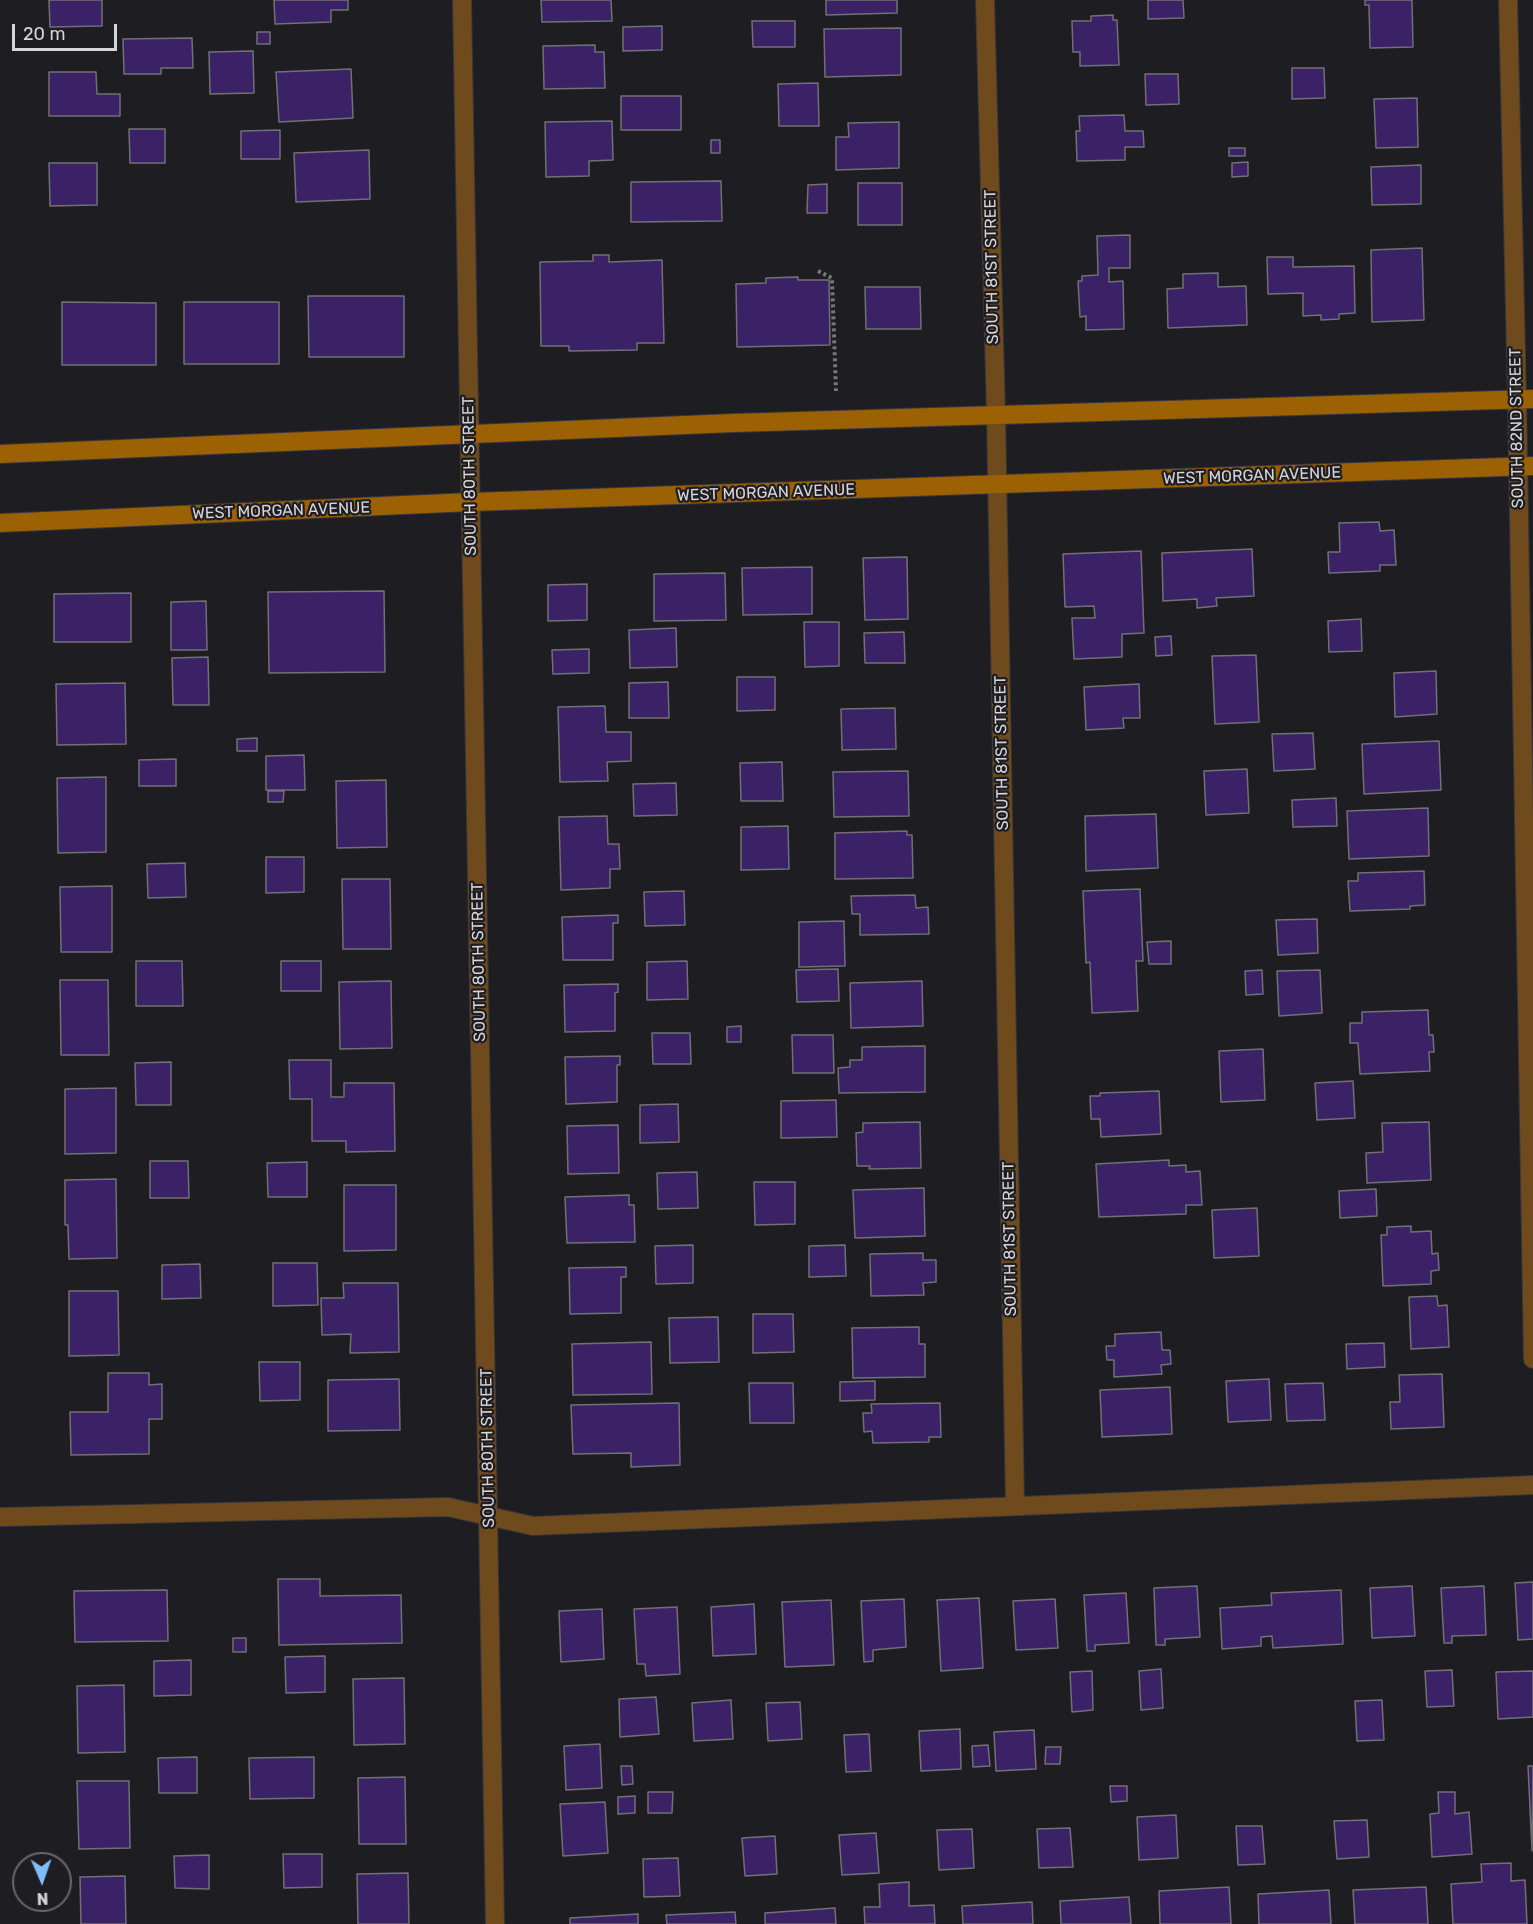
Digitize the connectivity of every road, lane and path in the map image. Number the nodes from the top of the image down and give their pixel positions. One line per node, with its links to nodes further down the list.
1 (462, 0): 8 (street, SOUTH 80TH STREET)
2 (985, 0): 7 (street, SOUTH 81ST STREET)
3 (1508, 0): 6 (street, SOUTH 82ND STREET)
4 (818, 271): 5 (path)
5 (836, 391)
6 (1525, 399): 7 (street); 10 (street, SOUTH 82ND STREET)
7 (996, 414): 8 (street); 11 (street, SOUTH 81ST STREET)
8 (469, 435): 9 (street); 12 (street, SOUTH 80TH STREET)
9 (0, 454)
10 (1525, 466): 11 (street, WEST MORGAN AVENUE); 14 (street, SOUTH 82ND STREET)
11 (997, 485): 12 (street, WEST MORGAN AVENUE); 16 (street, SOUTH 81ST STREET)
12 (471, 502): 13 (street, WEST MORGAN AVENUE); 17 (street, SOUTH 80TH STREET)
13 (0, 523)
14 (1533, 1359)
15 (1533, 1485): 16 (street)
16 (1015, 1506): 17 (street)
17 (489, 1515): 18 (street); 19 (street, SOUTH 80TH STREET)
18 (0, 1517)
19 (495, 1924)

